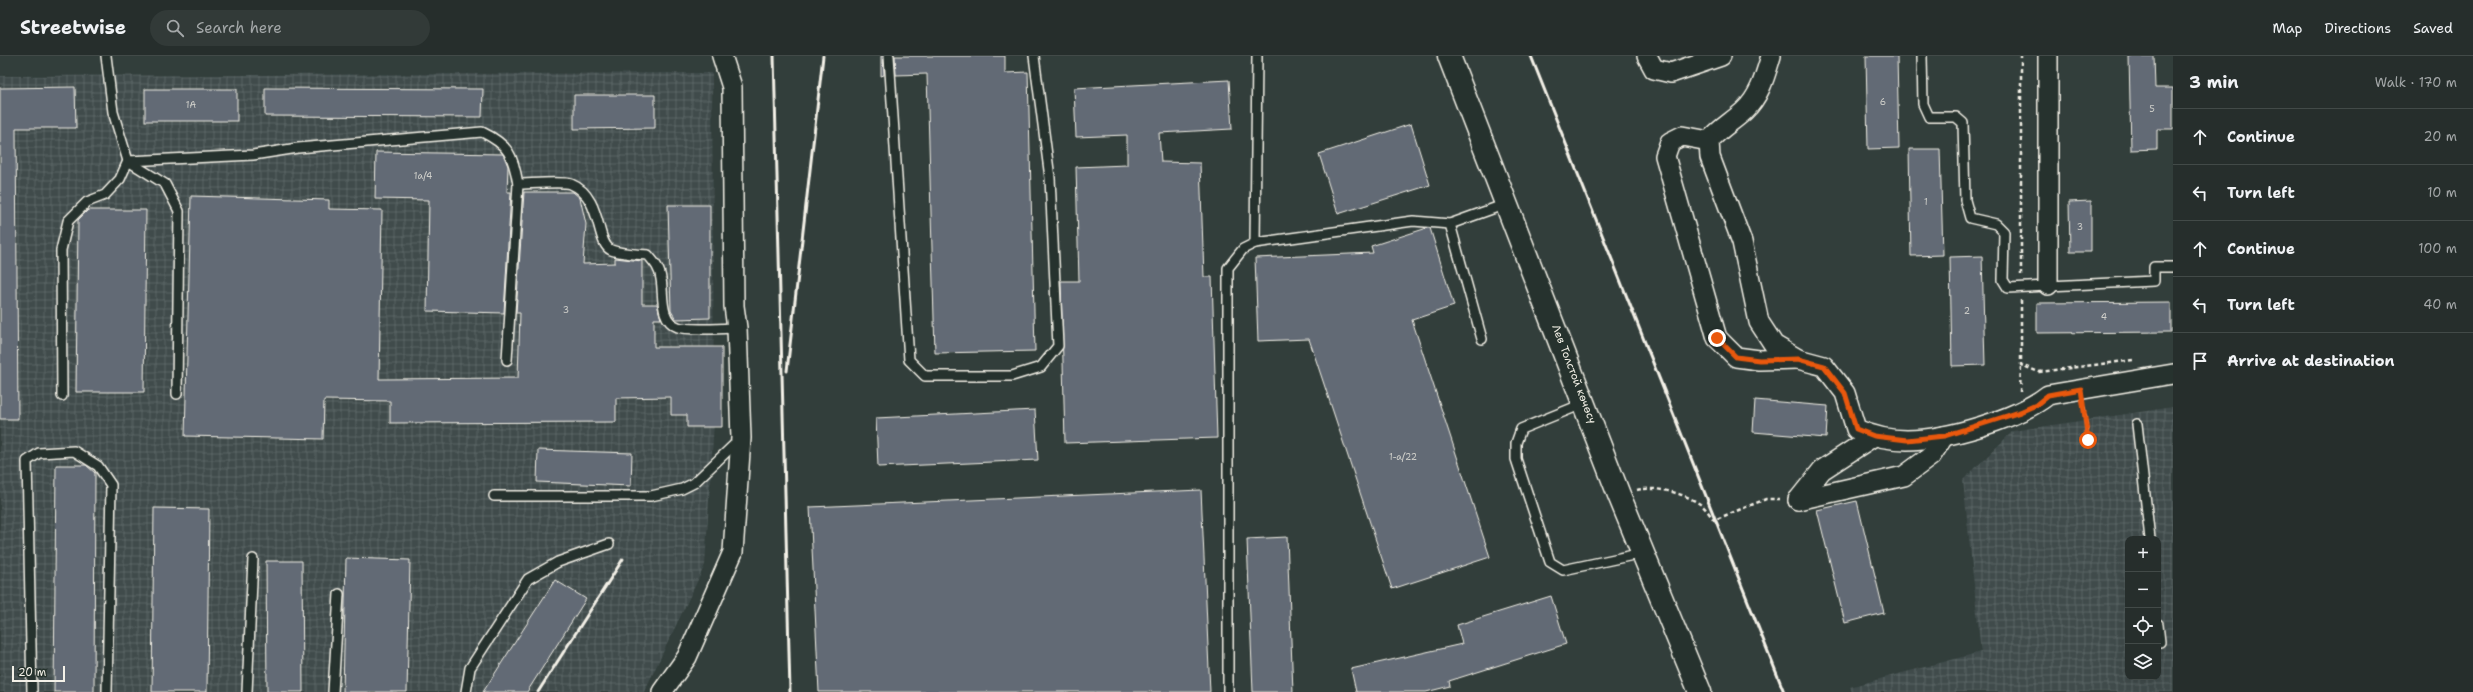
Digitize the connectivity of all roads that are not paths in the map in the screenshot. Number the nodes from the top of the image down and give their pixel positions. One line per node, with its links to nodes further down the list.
1 (106, 56): 13 (lane)
2 (722, 56): 20 (street)
3 (889, 56): 4 (lane)
4 (1034, 56)
5 (1257, 56): 17 (lane)
6 (1449, 56): 15 (main road, Лев Толстой көчөсү)
7 (1647, 56): 8 (street)
8 (1721, 56)
9 (1771, 56): 12 (street)
10 (1922, 56): 19 (lane)
11 (2048, 56): 19 (street)
12 (1709, 141): 22 (street); 22 (street)
13 (128, 161): 14 (lane); 25 (lane); 26 (lane)
14 (518, 184): 20 (lane); 23 (lane)
15 (1506, 204): 16 (lane); 27 (main road, Лев Толстой көчөсү)
16 (1450, 224): 17 (lane); 21 (lane)
17 (1256, 243): 44 (lane)
18 (2173, 267): 19 (lane)
19 (2048, 285)
20 (737, 328): 31 (street)
21 (1482, 339)
22 (1798, 359): 29 (street)
23 (507, 360)
24 (2173, 374): 30 (street)
25 (177, 394)
26 (62, 396)
27 (1585, 403): 35 (main road, Лев Толстой көчөсү); 35 (lane)
28 (2137, 424): 33 (lane)
29 (1874, 436): 30 (street); 30 (street)
30 (1944, 436)
31 (741, 438): 32 (lane); 43 (street)
32 (494, 496)
33 (2150, 536)
34 (609, 544): 42 (lane)
35 (1642, 553): 45 (main road, Лев Толстой көчөсү)
36 (253, 559): 40 (lane)
37 (339, 594): 41 (lane)
38 (32, 692): 39 (lane)
39 (106, 692)
40 (247, 692)
41 (333, 692)
42 (466, 692)
43 (662, 692)
44 (1228, 692)
45 (1700, 692)

